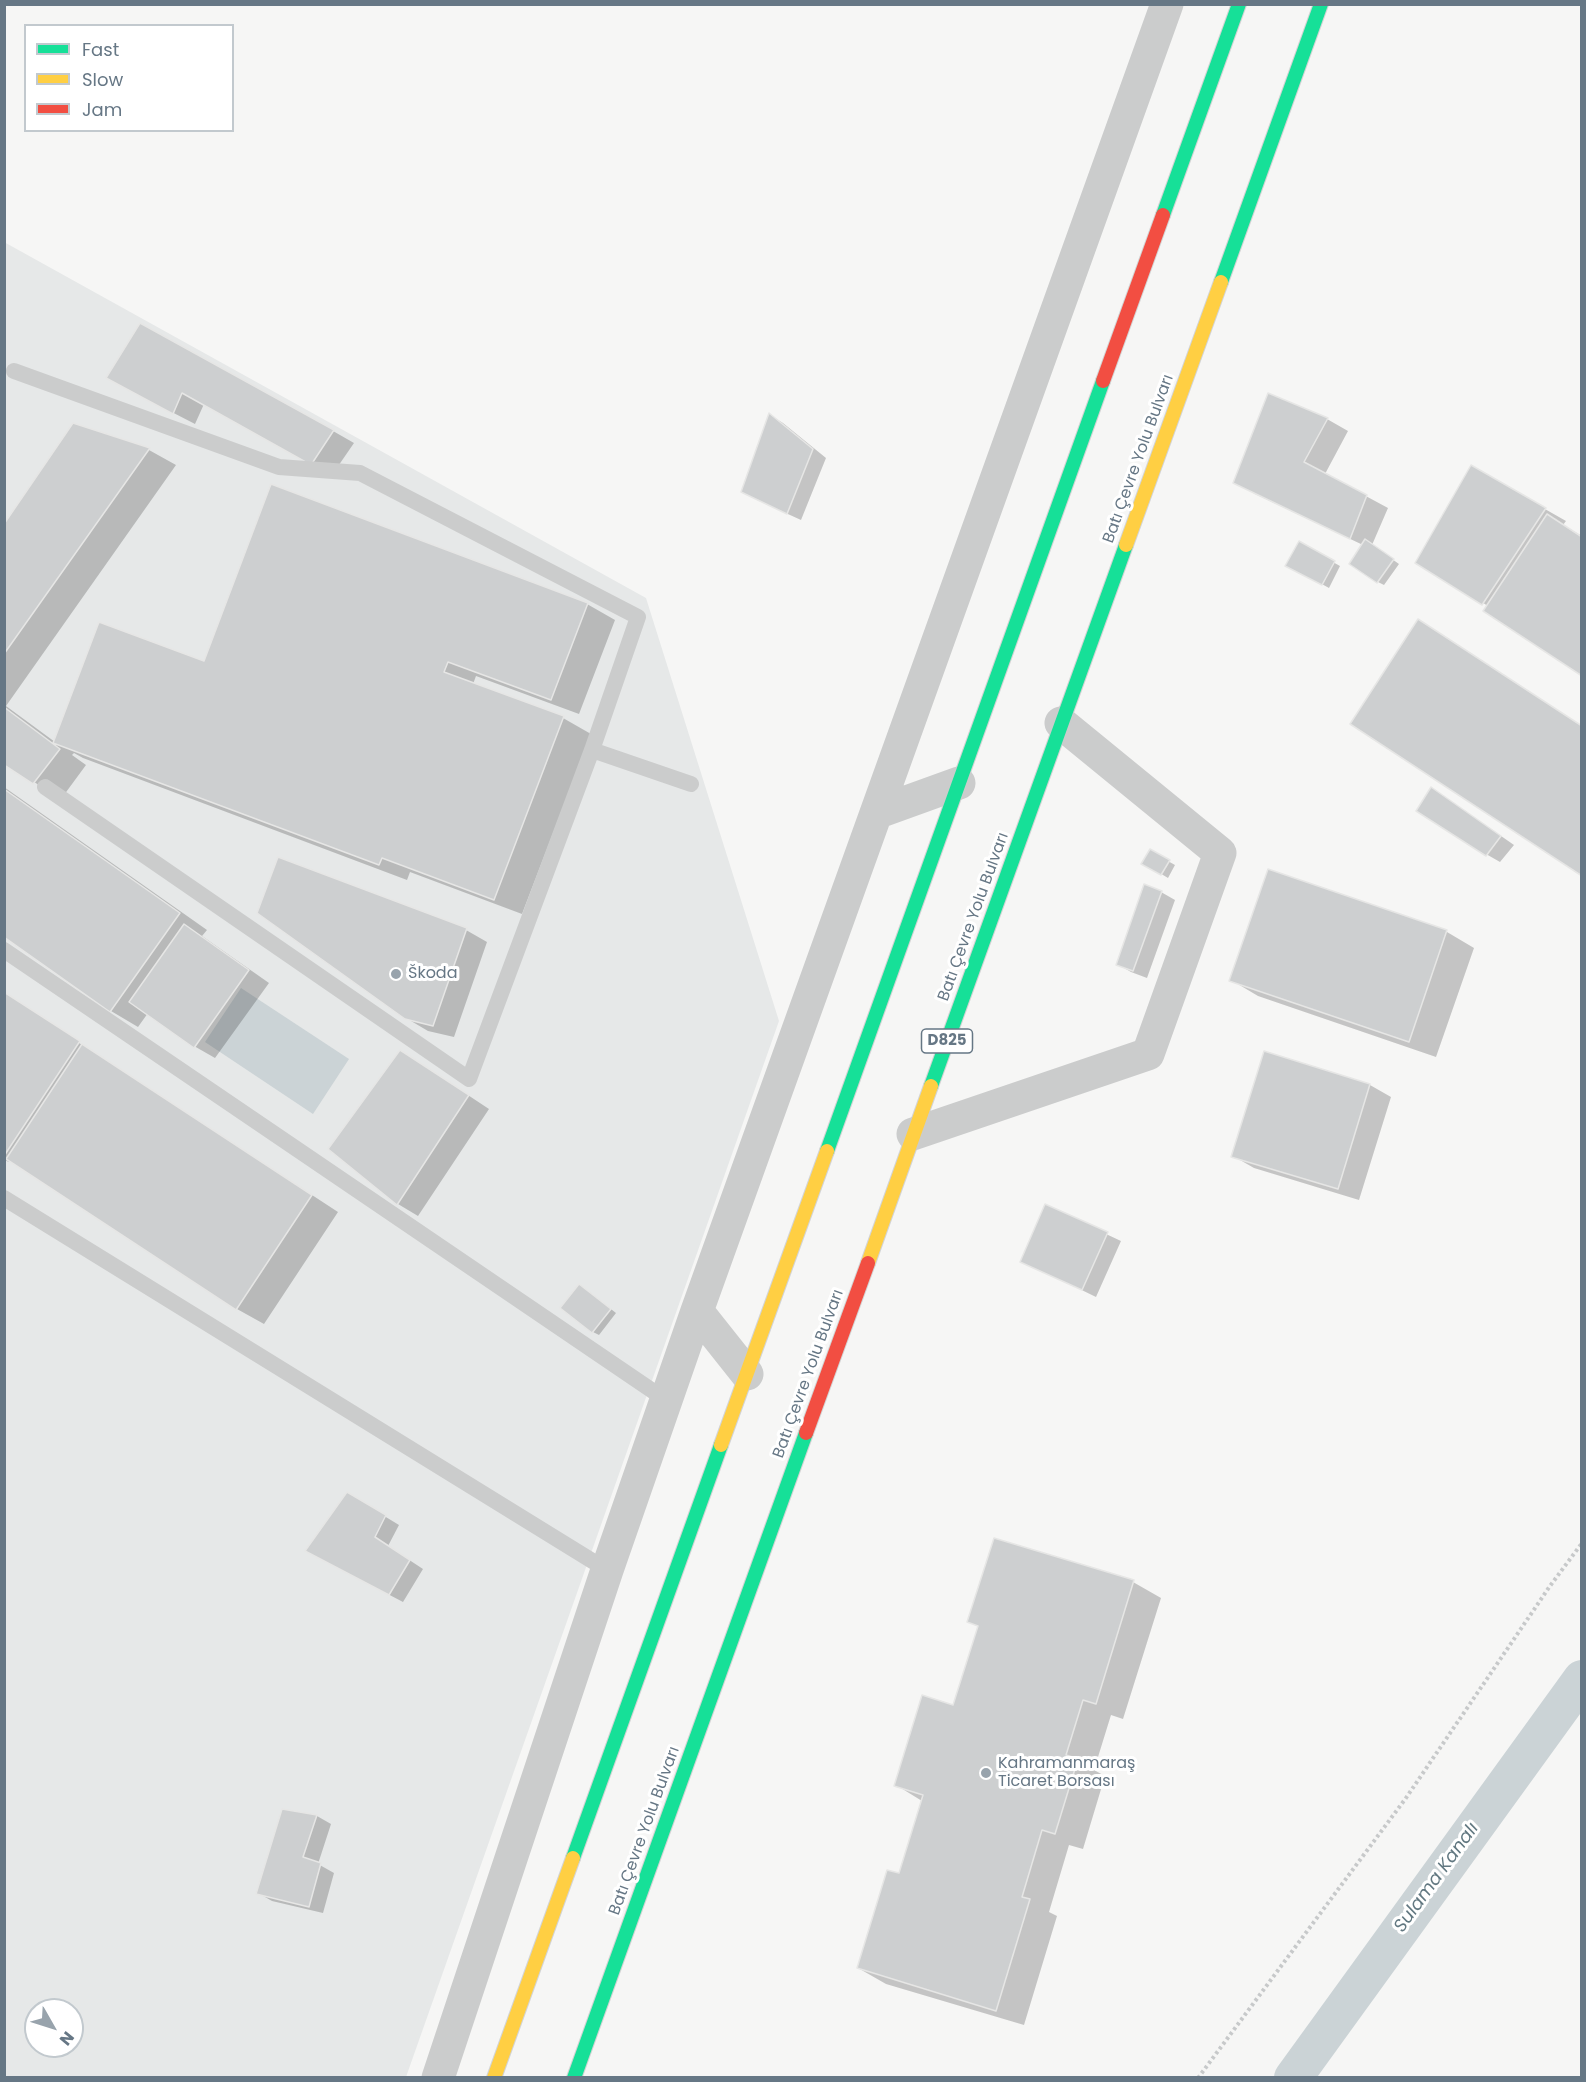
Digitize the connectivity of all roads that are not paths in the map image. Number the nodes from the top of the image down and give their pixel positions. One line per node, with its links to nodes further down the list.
1 (1167, 4): 10 (street)
2 (1239, 4): 7 (highway)
3 (1321, 4): 5 (highway, Batı Çevre Yolu Bulvarı / D825)
4 (14, 370): 6 (lane)
5 (1061, 723): 12 (highway, Batı Çevre Yolu Bulvarı / D825); 12 (street)
6 (592, 750): 8 (lane); 9 (lane)
7 (959, 783): 10 (street); 15 (highway)
8 (691, 784)
9 (45, 787)
10 (876, 813): 14 (street)
11 (4, 950): 16 (lane)
12 (913, 1134): 20 (highway, Batı Çevre Yolu Bulvarı / D825)
13 (4, 1198): 17 (lane)
14 (697, 1311): 15 (street); 16 (street)
15 (747, 1374): 19 (highway)
16 (666, 1400): 17 (street)
17 (607, 1570): 18 (street)
18 (438, 2078)
19 (494, 2078)
20 (574, 2078)

